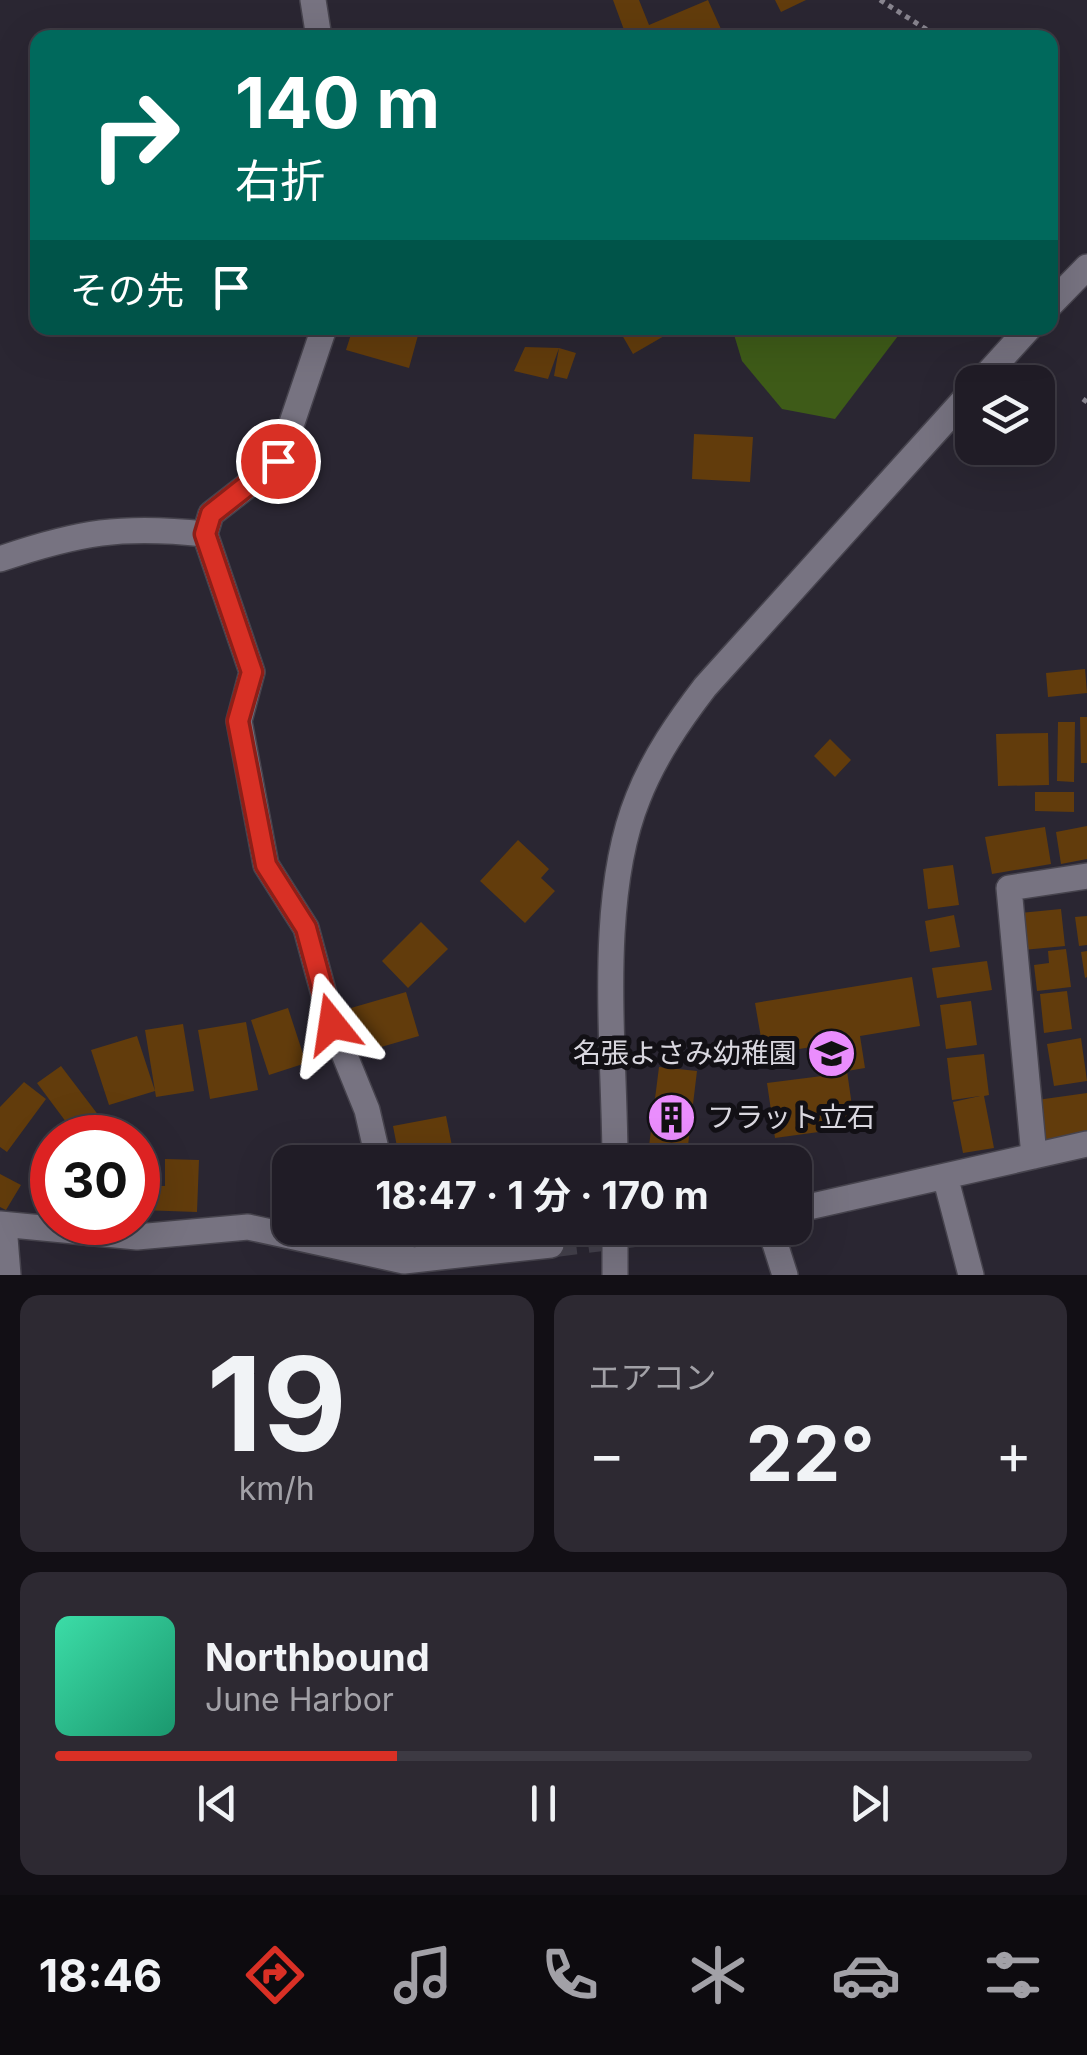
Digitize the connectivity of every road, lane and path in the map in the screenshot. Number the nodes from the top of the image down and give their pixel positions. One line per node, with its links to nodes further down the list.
1 (313, 0): 3 (street)
2 (880, 0): 4 (path)
3 (318, 30)
4 (927, 30)
5 (1087, 267): 6 (street)
6 (1058, 297)
7 (322, 335): 11 (street)
8 (1023, 335): 9 (street)
9 (995, 365)
10 (955, 409): 16 (street)
11 (205, 534): 12 (street); 15 (street)
12 (0, 559)
13 (1087, 876): 17 (street)
14 (1087, 1144): 17 (street)
15 (375, 1145)
16 (615, 1145)
17 (1034, 1156): 18 (street)
18 (945, 1176): 19 (street); 29 (street)
19 (812, 1206)
20 (2, 1224): 25 (street); 26 (street)
21 (400, 1245): 25 (street)
22 (550, 1245): 25 (street)
23 (615, 1245): 27 (street)
24 (775, 1245): 28 (street)
25 (404, 1261)
26 (8, 1275)
27 (616, 1275)
28 (784, 1275)
29 (971, 1275)

